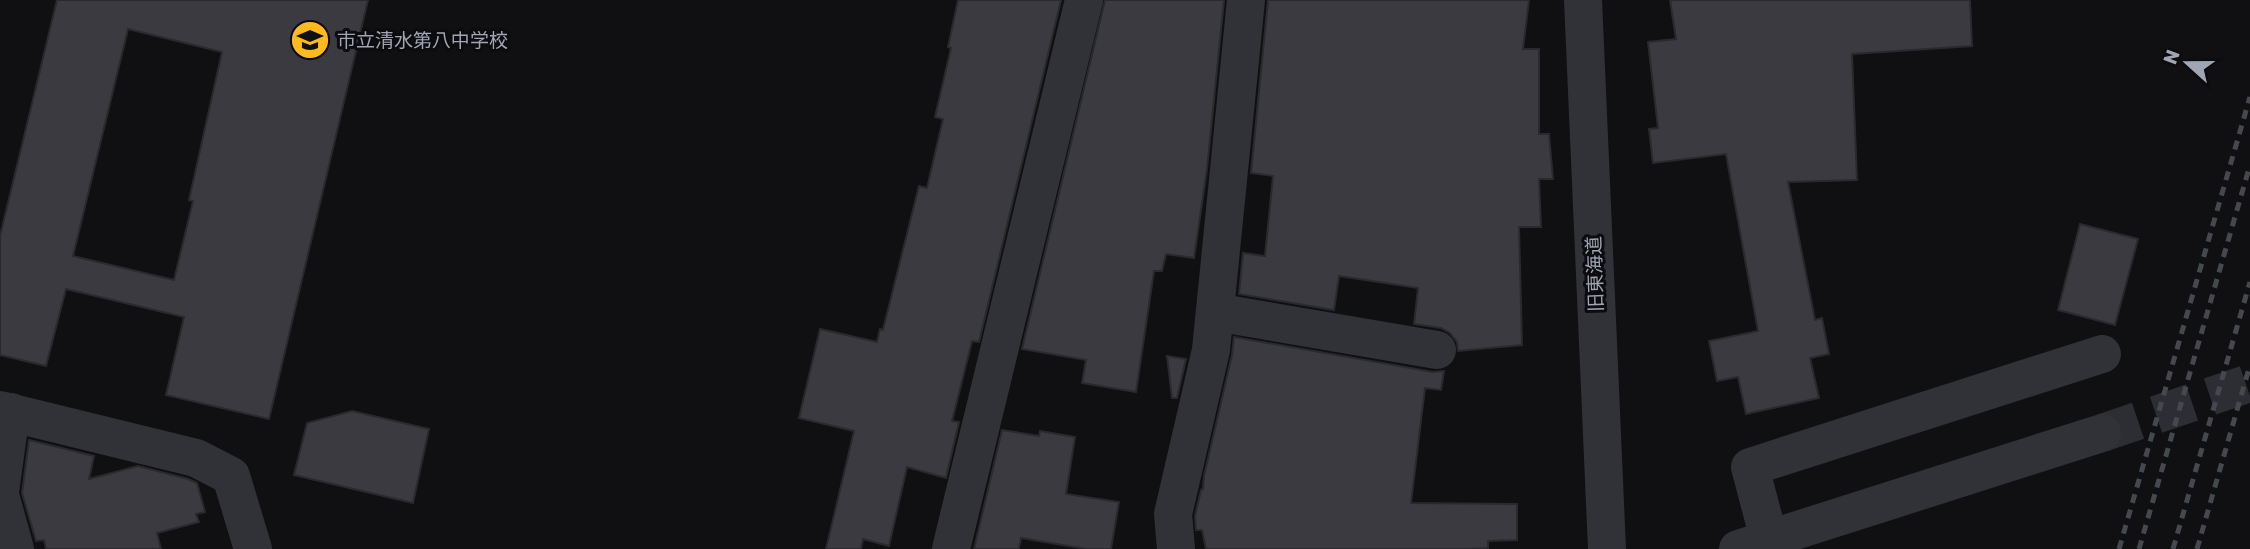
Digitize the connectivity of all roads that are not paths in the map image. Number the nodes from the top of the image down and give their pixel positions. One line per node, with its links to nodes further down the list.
1 (1084, 0): 13 (street)
2 (1246, 0): 4 (street)
3 (1583, 0): 15 (street, 旧東海道)
4 (1215, 312): 5 (street); 14 (street)
5 (1437, 349)
6 (2102, 354): 10 (street)
7 (6, 411): 9 (street); 12 (street)
8 (2102, 433): 10 (street)
9 (0, 494): 11 (street)
10 (1753, 544)
11 (15, 549)
12 (253, 549)
13 (951, 549)
14 (1176, 549)
15 (1606, 549)

